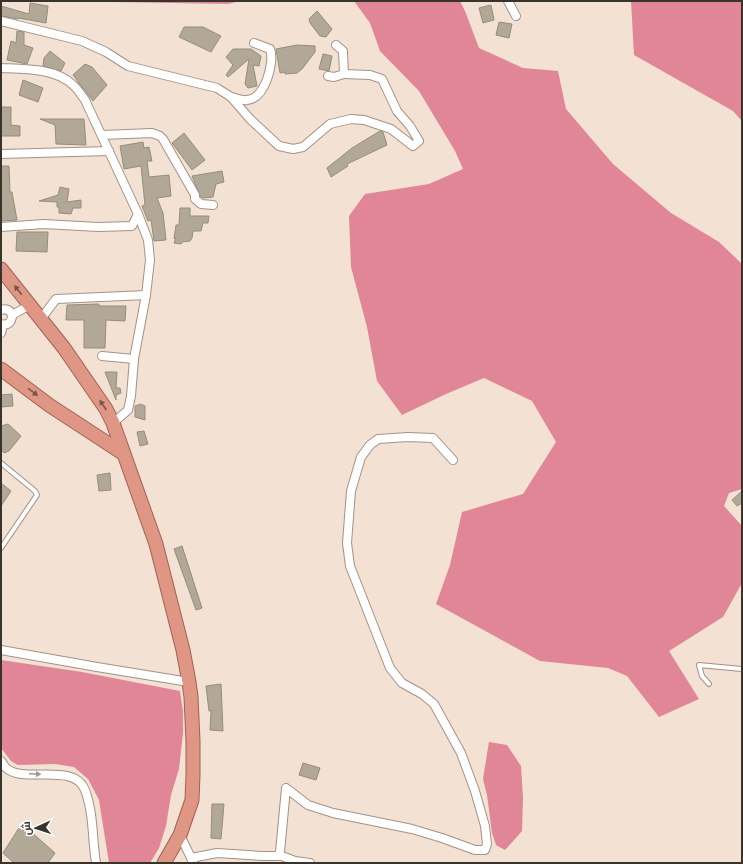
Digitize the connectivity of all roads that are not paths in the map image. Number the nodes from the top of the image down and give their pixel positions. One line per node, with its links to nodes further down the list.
1 (508, 1): 2 (street)
2 (516, 16)
3 (1, 21): 9 (street)
4 (254, 43): 9 (street)
5 (336, 45): 7 (street)
6 (1, 68): 10 (street)
7 (344, 74): 8 (street); 9 (street)
8 (328, 76)
9 (231, 97)
10 (102, 135): 11 (street); 13 (street)
11 (109, 150): 12 (street); 14 (street)
12 (1, 154)
13 (213, 205)
14 (138, 214): 15 (street); 17 (street)
15 (1, 228)
16 (1, 269): 18 (highway, one-way to 16)
17 (146, 295): 21 (street); 24 (street)
18 (30, 306): 20 (street); 21 (highway)
19 (1, 310): 20 (street)
20 (12, 315): 22 (street)
21 (41, 319): 26 (highway, one-way to 21)
22 (2, 327)
23 (102, 356): 24 (street)
24 (134, 359): 26 (street)
25 (1, 369): 27 (highway, one-way to 27)
26 (113, 424): 27 (highway); 28 (highway)
27 (94, 435): 28 (highway)
28 (124, 454): 34 (highway)
29 (453, 460): 38 (street)
30 (1, 464): 31 (lane)
31 (1, 548)
32 (1, 650): 34 (street)
33 (742, 669): 35 (lane)
34 (189, 682): 37 (highway)
35 (709, 684)
36 (1, 760): 40 (street, one-way to 40)
37 (180, 835): 39 (street); 41 (highway)
38 (279, 855): 39 (street); 42 (street)
39 (192, 861)
40 (96, 863)
41 (164, 863)
42 (310, 863)

